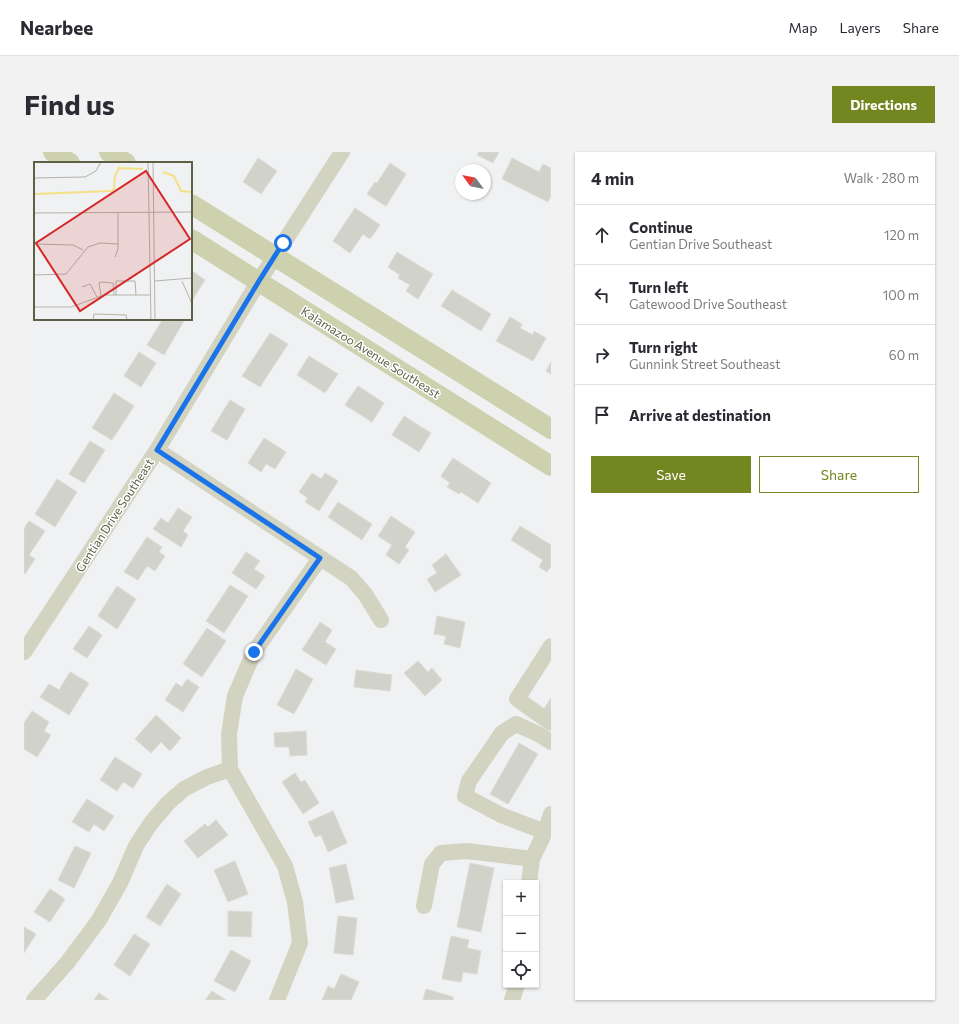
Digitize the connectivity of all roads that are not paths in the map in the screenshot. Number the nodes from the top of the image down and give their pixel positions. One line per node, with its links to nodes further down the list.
1 (52, 152): 4 (main road)
2 (109, 152): 5 (main road)
3 (342, 152): 8 (street, Gentian Drive Southeast)
4 (68, 162)
5 (124, 162)
6 (192, 205): 8 (main road)
7 (192, 240): 9 (main road, Kalamazoo Avenue Southeast)
8 (275, 256): 9 (street, Gentian Drive Southeast); 10 (main road)
9 (259, 281): 11 (street, Gentian Drive Southeast); 12 (main road, Kalamazoo Avenue Southeast)
10 (551, 429)
11 (157, 450): 13 (street); 16 (street, Gentian Drive Southeast)
12 (551, 466)
13 (320, 558): 14 (street); 19 (street)
14 (381, 620)
15 (551, 646): 17 (street)
16 (24, 652)
17 (551, 723)
18 (551, 742): 21 (street)
19 (230, 769): 26 (street); 27 (street)
20 (551, 814): 21 (street)
21 (545, 832): 22 (street)
22 (532, 859): 23 (street); 24 (street)
23 (529, 880)
24 (424, 906)
25 (516, 988): 28 (street)
26 (34, 1000)
27 (277, 1000)
28 (512, 1000)

